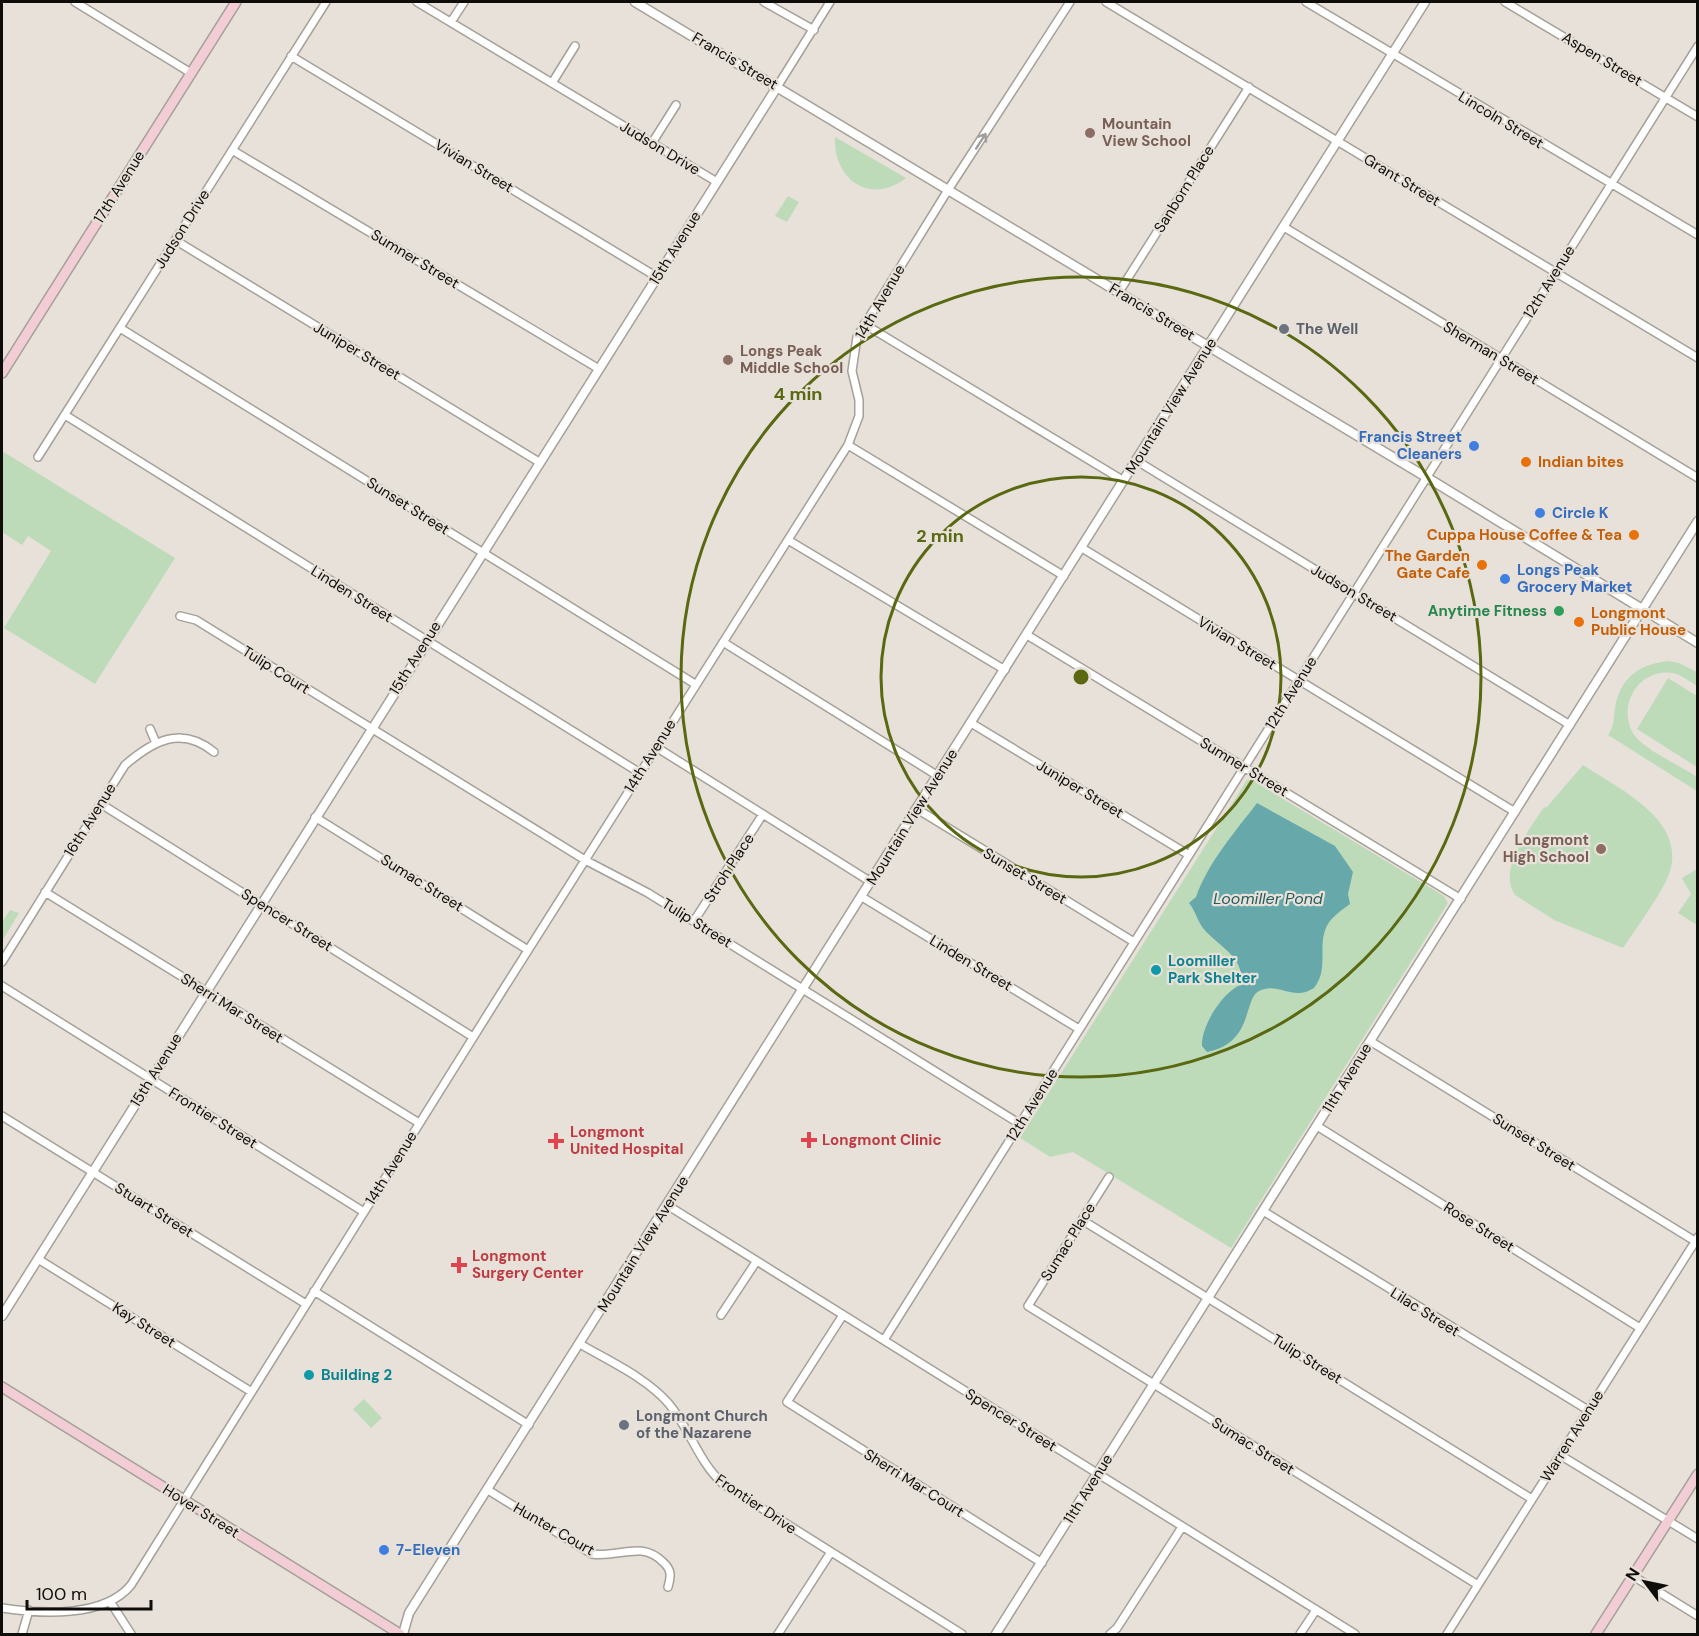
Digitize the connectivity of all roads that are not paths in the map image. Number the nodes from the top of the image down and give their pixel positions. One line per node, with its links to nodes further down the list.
1 (75, 2): 20 (street)
2 (236, 2): 20 (main road, 17th Avenue)
3 (326, 2): 19 (street, Judson Drive)
4 (417, 2): 14 (street, Judson Drive)
5 (464, 2): 14 (street)
6 (635, 2): 22 (street, Francis Street)
7 (764, 2): 15 (street)
8 (830, 2): 15 (street, 15th Avenue)
9 (1070, 2): 32 (street, 14th Avenue, one-way to 9)
10 (1106, 2): 23 (street, Grant Street)
11 (1306, 2): 18 (street, Lincoln Street)
12 (1425, 2): 18 (street, Mountain View Avenue)
13 (1505, 2): 24 (street, Aspen Street)
14 (451, 22): 21 (street, Judson Drive)
15 (814, 30): 22 (street, 15th Avenue)
16 (575, 46): 21 (street)
17 (1698, 46): 24 (street, 12th Avenue)
18 (1392, 54): 27 (street, Mountain View Avenue); 31 (street, Lincoln Street)
19 (291, 56): 29 (street, Judson Drive); 37 (street, Vivian Street)
20 (191, 73): 45 (main road, 17th Avenue)
21 (552, 83): 28 (street, Judson Drive)
22 (777, 87): 30 (street, 15th Avenue); 32 (street, Francis Street)
23 (1249, 87): 27 (street, Grant Street); 38 (street, Sanborn Place)
24 (1665, 97): 26 (street, Aspen Street); 31 (street, 12th Avenue)
25 (675, 105): 28 (street)
26 (1698, 117)
27 (1338, 141): 33 (street, Mountain View Avenue); 36 (street, Grant Street)
28 (652, 143): 30 (street, Judson Drive)
29 (232, 150): 35 (street, Judson Drive); 44 (street, Sumner Street)
30 (717, 182): 37 (street, 15th Avenue)
31 (1610, 185): 34 (street, Lincoln Street); 36 (street, 12th Avenue)
32 (948, 189): 38 (street, Francis Street); 39 (street, 14th Avenue)
33 (1284, 227): 41 (street, Mountain View Avenue); 43 (street, Sherman Street)
34 (1698, 235)
35 (175, 240): 40 (street, Judson Drive); 50 (street, Juniper Street)
36 (1555, 273): 42 (street, Grant Street); 43 (street, 12th Avenue)
37 (657, 276): 44 (street, 15th Avenue)
38 (1119, 292): 41 (street, Francis Street)
39 (864, 324): 47 (street, 14th Avenue); 53 (street)
40 (120, 328): 46 (street, Judson Drive); 57 (street, Sunset Street)
41 (1209, 346): 49 (street, Mountain View Avenue); 51 (street, Francis Street)
42 (1698, 358)
43 (1501, 359): 51 (street, 12th Avenue); 52 (street, Sherman Street)
44 (599, 369): 50 (street, 15th Avenue)
45 (2, 373)
46 (65, 415): 48 (street, Judson Drive); 63 (street, Linden Street)
47 (848, 445): 55 (street, 14th Avenue); 58 (street)
48 (38, 457)
49 (1137, 461): 53 (street, Mountain View Avenue); 59 (street, Judson Street)
50 (539, 462): 57 (street, 15th Avenue)
51 (1427, 477): 59 (street, 12th Avenue); 60 (street, Francis Street)
52 (1698, 478)
53 (1124, 481): 56 (street, Mountain View Avenue)
54 (1698, 521): 60 (street, 11th Avenue)
55 (788, 540): 64 (street, 14th Avenue); 66 (street)
56 (1082, 548): 58 (street, Mountain View Avenue); 67 (street, Vivian Street)
57 (482, 552): 63 (street, 15th Avenue); 68 (street, Sunset Street)
58 (1064, 576): 62 (street, Mountain View Avenue)
59 (1353, 593): 67 (street, 12th Avenue); 70 (street, Judson Street)
60 (1643, 609): 65 (street, Francis Street); 70 (street, 11th Avenue)
61 (180, 616): 71 (street, Tulip Court)
62 (1027, 635): 66 (street, Mountain View Avenue); 76 (street, Sumner Street)
63 (427, 640): 71 (street, 15th Avenue); 77 (street, Linden Street)
64 (723, 642): 68 (street, 14th Avenue); 78 (street)
65 (1698, 643)
66 (1005, 670): 69 (street, Mountain View Avenue)
67 (1299, 680): 76 (street, 12th Avenue); 81 (street, Vivian Street)
68 (695, 684): 74 (street, 14th Avenue)
69 (971, 723): 78 (street, Mountain View Avenue); 84 (street, Juniper Street)
70 (1570, 724): 81 (street, 11th Avenue)
71 (371, 728): 83 (street, 15th Avenue); 85 (street, Tulip Street)
72 (150, 729): 73 (street)
73 (156, 743): 75 (street, 16th Avenue); 79 (street, 16th Avenue)
74 (656, 747): 77 (street, 14th Avenue); 82 (street)
75 (214, 752)
76 (1244, 767): 84 (street, 12th Avenue); 89 (street, Sumner Street)
77 (640, 773): 85 (street, 14th Avenue)
78 (938, 776): 80 (street, Mountain View Avenue)
79 (101, 804): 87 (street, 16th Avenue); 90 (street, Spencer Street)
80 (917, 809): 86 (street, Mountain View Avenue); 92 (street, Sunset Street)
81 (1515, 812): 89 (street, 11th Avenue)
82 (763, 814): 86 (street); 91 (street, Stroh Place)
83 (315, 817): 90 (street, 15th Avenue); 93 (street, Sumac Street)
84 (1189, 855): 92 (street, 12th Avenue)
85 (585, 860): 91 (street, Tulip Street); 93 (street, 14th Avenue)
86 (871, 882): 88 (street, Mountain View Avenue)
87 (45, 892): 94 (street, 16th Avenue); 97 (street, Sherri Mar Street)
88 (862, 897): 96 (street, Mountain View Avenue); 98 (street, Linden Street)
89 (1461, 899): 100 (street, 11th Avenue)
90 (261, 904): 97 (street, 15th Avenue); 99 (street, Spencer Street)
91 (694, 921): 96 (street, Tulip Street)
92 (1134, 942): 98 (street, 12th Avenue)
93 (528, 950): 99 (street, 14th Avenue)
94 (2, 962)
95 (2, 986): 101 (street, Frontier Street)
96 (803, 990): 104 (street, Tulip Street); 108 (street, Mountain View Avenue)
97 (206, 991): 101 (street, 15th Avenue); 103 (street, Sherri Mar Street)
98 (1079, 1029): 104 (street, 12th Avenue)
99 (473, 1036): 103 (street, 14th Avenue)
100 (1370, 1041): 105 (street, 11th Avenue); 112 (street, Sunset Street)
101 (150, 1078): 106 (street, 15th Avenue); 110 (street, Frontier Street)
102 (2, 1116): 106 (street, Stuart Street)
103 (419, 1123): 110 (street, 14th Avenue)
104 (1020, 1124): 123 (street, 12th Avenue)
105 (1317, 1126): 109 (street, 11th Avenue); 122 (street, Rose Street)
106 (92, 1172): 113 (street, 15th Avenue); 117 (street, Stuart Street)
107 (1109, 1177): 111 (street, Sumac Place)
108 (667, 1205): 114 (street, Spencer Street); 124 (street, Mountain View Avenue)
109 (1263, 1211): 116 (street, 11th Avenue); 128 (street, Lilac Street)
110 (364, 1212): 115 (street, 14th Avenue)
111 (1082, 1220): 116 (street, Tulip Street); 118 (street, Sumac Place)
112 (1697, 1240): 122 (street, Warren Avenue)
113 (38, 1259): 121 (street, 15th Avenue); 127 (street, Kay Street)
114 (756, 1262): 119 (street); 120 (street, Spencer Street)
115 (314, 1291): 117 (street, 14th Avenue); 129 (street)
116 (1208, 1299): 125 (street, 11th Avenue); 134 (street, Tulip Street)
117 (306, 1304): 127 (street, 14th Avenue)
118 (1028, 1306): 125 (street, Sumac Street)
119 (721, 1315)
120 (843, 1315): 123 (street, Spencer Street); 140 (street, Sherri Mar Court)
121 (2, 1316)
122 (1640, 1328): 128 (street, Warren Avenue)
123 (884, 1340): 131 (street, Spencer Street)
124 (580, 1344): 129 (street, Mountain View Avenue); 139 (street, Frontier Drive)
125 (1154, 1385): 131 (street, 11th Avenue); 142 (street, Sumac Street)
126 (2, 1387): 135 (main road, Hover Street)
127 (250, 1391): 135 (street, 14th Avenue)
128 (1588, 1410): 130 (street, Warren Avenue)
129 (529, 1425): 133 (street, Mountain View Avenue)
130 (1560, 1455): 134 (street, Warren Avenue); 136 (street)
131 (1098, 1474): 137 (street, Spencer Street); 140 (street, 11th Avenue)
132 (1698, 1474): 136 (main road)
133 (488, 1490): 143 (street, Hunter Court); 152 (street, Mountain View Avenue)
134 (1532, 1499): 142 (street, Warren Avenue)
135 (183, 1500): 144 (street, 14th Avenue); 152 (main road, Hover Street)
136 (1668, 1521): 138 (street); 141 (main road)
137 (1182, 1527): 147 (street, Spencer Street); 156 (street)
138 (1698, 1539)
139 (831, 1552): 153 (street); 154 (street, Frontier Drive)
140 (1042, 1563): 155 (street, 11th Avenue)
141 (1633, 1576): 148 (street); 149 (main road)
142 (1478, 1585): 159 (street, Warren Avenue)
143 (668, 1587)
144 (111, 1603): 146 (street); 151 (street)
145 (2, 1608): 146 (street)
146 (29, 1610): 150 (street)
147 (1316, 1610): 157 (street); 158 (street, Spencer Street)
148 (1698, 1616)
149 (1597, 1634)
150 (22, 1635)
151 (131, 1635)
152 (401, 1635)
153 (778, 1635)
154 (962, 1635)
155 (996, 1635)
156 (1110, 1635)
157 (1300, 1635)
158 (1355, 1635)
159 (1447, 1635)

